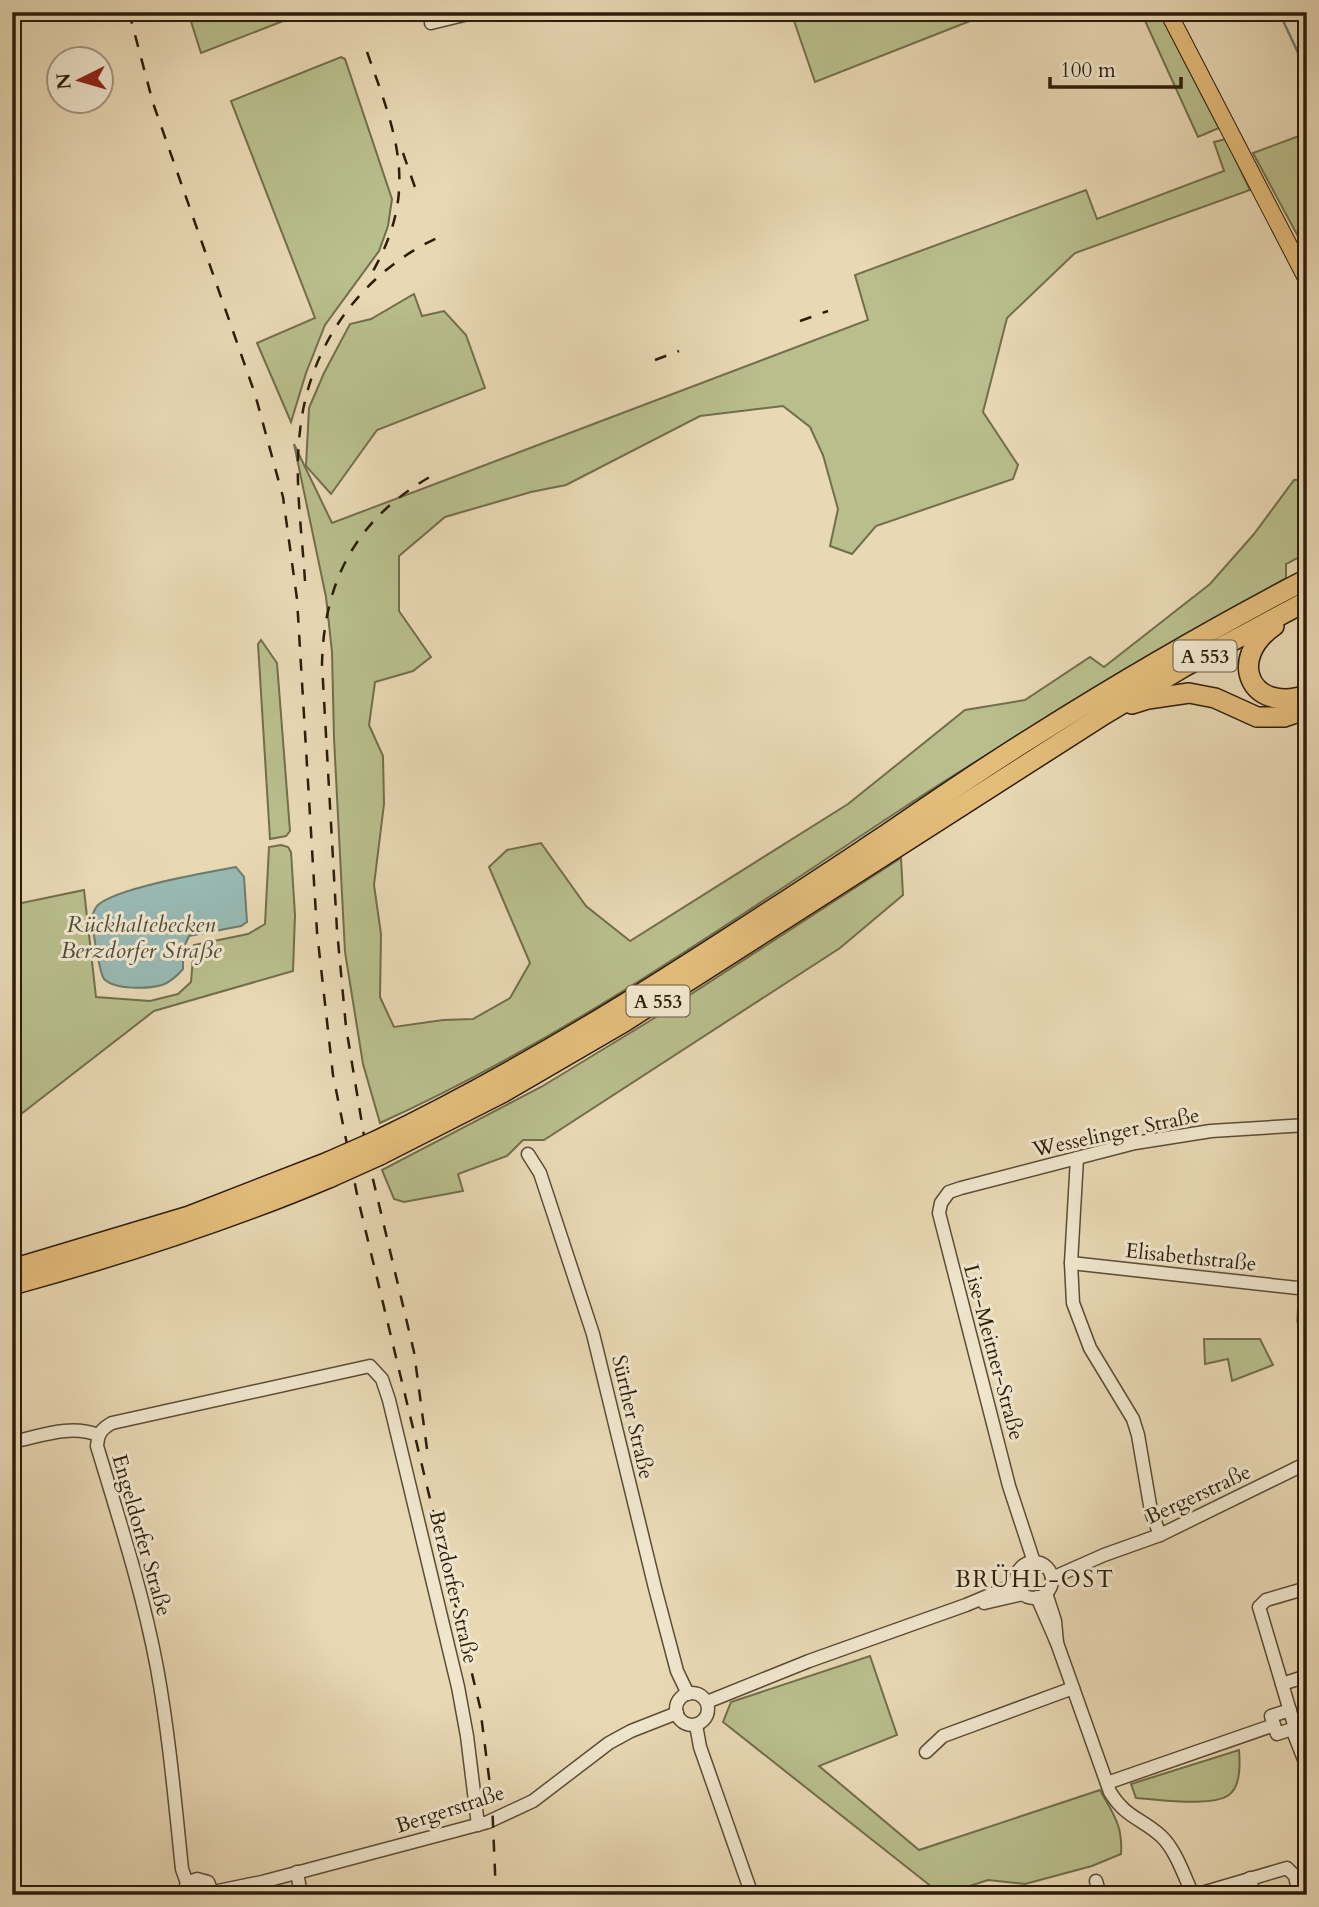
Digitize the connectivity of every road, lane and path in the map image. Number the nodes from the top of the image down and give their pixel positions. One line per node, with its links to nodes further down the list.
1 (476, 12): 3 (street)
2 (1168, 12): 5 (main road)
3 (450, 14): 4 (street)
4 (432, 23)
5 (1307, 280)
6 (1307, 579): 12 (highway, A 553)
7 (1307, 603): 8 (highway); 10 (highway, A 553)
8 (1307, 695)
9 (1307, 709): 10 (highway)
10 (1105, 714): 12 (highway, A 553)
11 (1307, 1125): 14 (street, Wesselinger Straße)
12 (379, 1147): 15 (highway, A 553, bridge)
13 (528, 1154): 38 (street, Sürther Straße)
14 (1077, 1158): 16 (street, Wesselinger Straße); 18 (street)
15 (330, 1169): 19 (highway, A 553); 20 (highway, A 553)
16 (941, 1203): 28 (street, Lise-Meitner-Straße)
17 (1307, 1245): 21 (street)
18 (1071, 1263): 21 (street, Elisabethstraße); 27 (street)
19 (12, 1269)
20 (12, 1285)
21 (1306, 1289): 22 (street)
22 (1307, 1335)
23 (370, 1366): 24 (street, Engeldorfer Straße); 48 (street, Berzdorfer Straße)
24 (98, 1435): 25 (street); 52 (street, Engeldorfer Straße)
25 (12, 1442)
26 (1307, 1463): 27 (street, Bergerstraße)
27 (1160, 1535): 29 (street, Bergerstraße)
28 (1028, 1564): 29 (street); 30 (street)
29 (1050, 1573): 33 (street)
30 (1016, 1581): 32 (street); 34 (street)
31 (1307, 1588): 36 (street)
32 (1023, 1594): 33 (street); 34 (street)
33 (1042, 1595): 37 (street)
34 (966, 1605): 39 (street)
35 (1307, 1676): 36 (street)
36 (1282, 1684): 40 (street)
37 (1073, 1688): 45 (street); 47 (street)
38 (688, 1694): 39 (street); 41 (street)
39 (707, 1702): 42 (street)
40 (1290, 1710): 43 (street); 44 (street)
41 (677, 1713): 42 (street); 48 (street, Bergerstraße)
42 (696, 1724): 55 (street)
43 (1274, 1725): 44 (street); 47 (street)
44 (1293, 1729): 46 (street)
45 (926, 1752)
46 (1307, 1767)
47 (1107, 1783): 57 (street)
48 (478, 1825): 49 (street, Bergerstraße)
49 (297, 1872): 53 (street, Bergerstraße); 54 (street)
50 (1250, 1878): 57 (street); 58 (street); 59 (street)
51 (1096, 1881): 56 (street)
52 (185, 1889): 53 (street)
53 (213, 1893)
54 (301, 1895)
55 (752, 1895)
56 (1100, 1895)
57 (1194, 1895)
58 (1254, 1895)
59 (1299, 1895)

